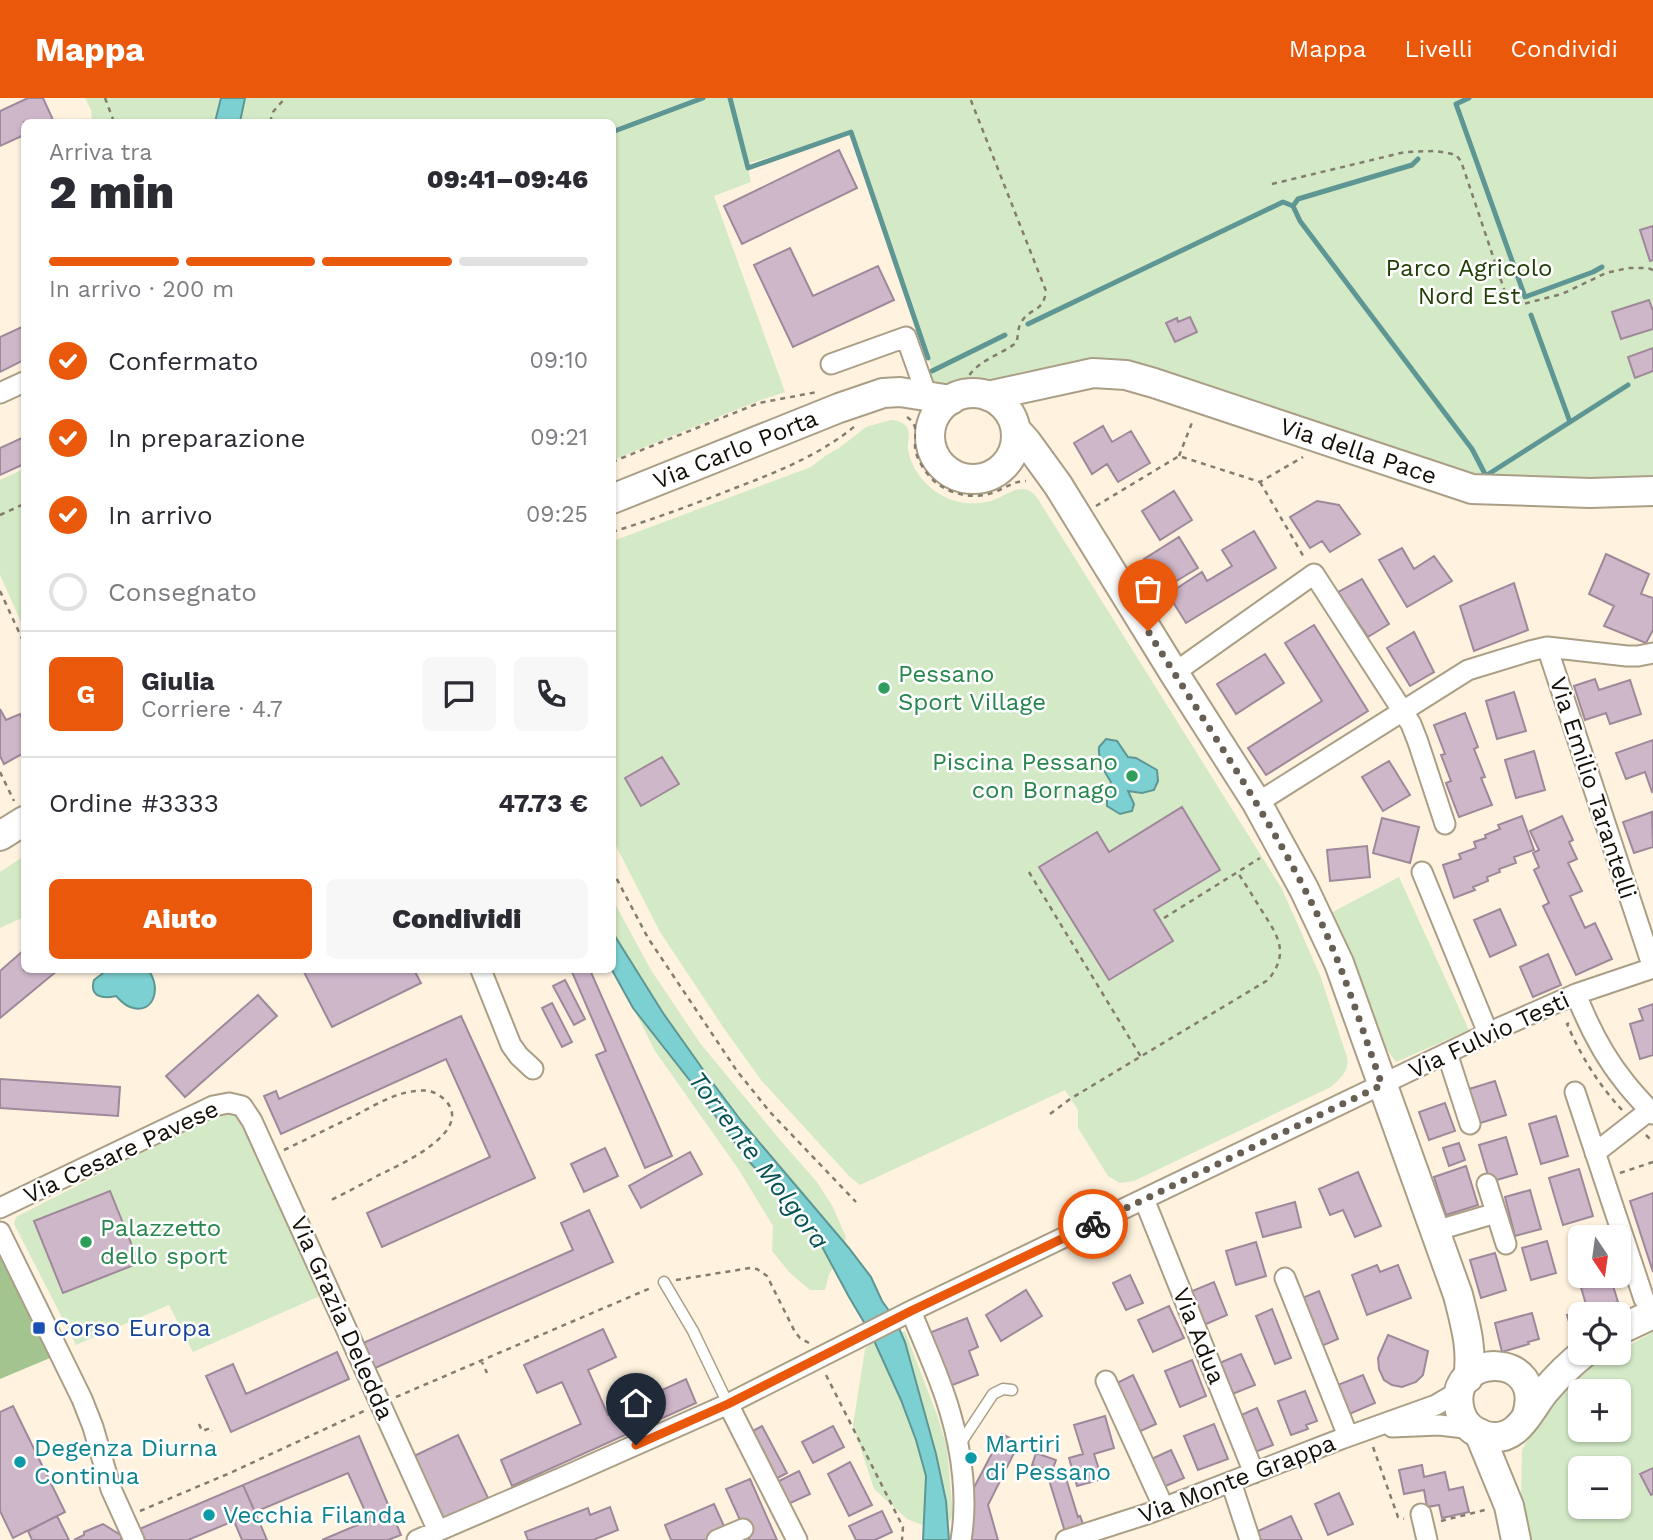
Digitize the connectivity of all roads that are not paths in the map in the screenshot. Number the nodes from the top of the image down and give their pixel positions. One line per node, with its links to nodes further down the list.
1 (831, 364): 5 (street)
2 (1071, 377): 5 (street, Via della Pace); 6 (street, Via della Pace); 9 (street, Via della Pace)
3 (21, 383): 4 (street)
4 (0, 393)
5 (953, 402): 6 (street); 7 (street); 10 (street, Via Carlo Porta)
6 (1015, 428): 7 (street); 8 (street)
7 (996, 472): 8 (street)
8 (1045, 484): 13 (street)
9 (1653, 491)
10 (616, 498)
11 (1547, 647): 12 (street); 14 (street); 20 (street, Via Emilio Tarantelli)
12 (1653, 653)
13 (1174, 673): 14 (street); 15 (street)
14 (1402, 711): 15 (street); 17 (street)
15 (1257, 803): 26 (street)
16 (20, 812): 18 (street)
17 (1446, 824)
18 (0, 836)
19 (1422, 872): 23 (street)
20 (1653, 968): 22 (street, Via Fulvio Testi)
21 (482, 973): 25 (street)
22 (1576, 994): 23 (street, Via Fulvio Testi); 29 (street)
23 (1489, 1033): 24 (street, Via Fulvio Testi)
24 (1447, 1053): 26 (street, Via Fulvio Testi); 30 (street)
25 (533, 1069)
26 (1382, 1085): 33 (street, Via Fulvio Testi); 36 (street)
27 (1575, 1092): 31 (street)
28 (242, 1106): 34 (street, Via Cesare Pavese); 62 (street, Via Grazia Deledda)
29 (1651, 1112): 31 (street)
30 (1470, 1124)
31 (1595, 1153): 42 (street)
32 (1487, 1184): 35 (street)
33 (1144, 1199): 43 (street, Via Fulvio Testi); 56 (street, Via Adua)
34 (0, 1208)
35 (1496, 1213): 36 (street); 38 (street)
36 (1435, 1231): 41 (street)
37 (0, 1232): 63 (street)
38 (1506, 1244)
39 (1284, 1278): 54 (street)
40 (664, 1282): 51 (lane)
41 (1458, 1295): 47 (street); 49 (street)
42 (1648, 1307): 44 (street)
43 (906, 1313): 51 (street, Via Fulvio Testi); 55 (street)
44 (1631, 1320)
45 (1568, 1353): 47 (street)
46 (1571, 1365): 52 (street)
47 (1505, 1367): 49 (street); 52 (street)
48 (1106, 1381): 59 (street)
49 (1465, 1381): 53 (street); 54 (street, Via Monte Grappa)
50 (1012, 1390): 55 (lane)
51 (728, 1404): 62 (street, Via Fulvio Testi); 66 (street)
52 (1523, 1423): 53 (street); 58 (street)
53 (1476, 1431): 54 (street, Via Monte Grappa); 58 (street)
54 (1357, 1433): 56 (street, Via Monte Grappa)
55 (958, 1447): 67 (street)
56 (1254, 1473): 57 (street, Via Monte Grappa)
57 (1231, 1482): 59 (street, Via Monte Grappa); 69 (street)
58 (1509, 1506): 71 (street)
59 (1164, 1508): 68 (street, Via Monte Grappa)
60 (1421, 1514): 70 (street)
61 (743, 1529): 65 (street)
62 (438, 1531): 64 (street, Via Fulvio Testi)
63 (134, 1540)
64 (417, 1540)
65 (717, 1540)
66 (797, 1540)
67 (961, 1540)
68 (1066, 1540)
69 (1250, 1540)
70 (1427, 1540)
71 (1516, 1540)

